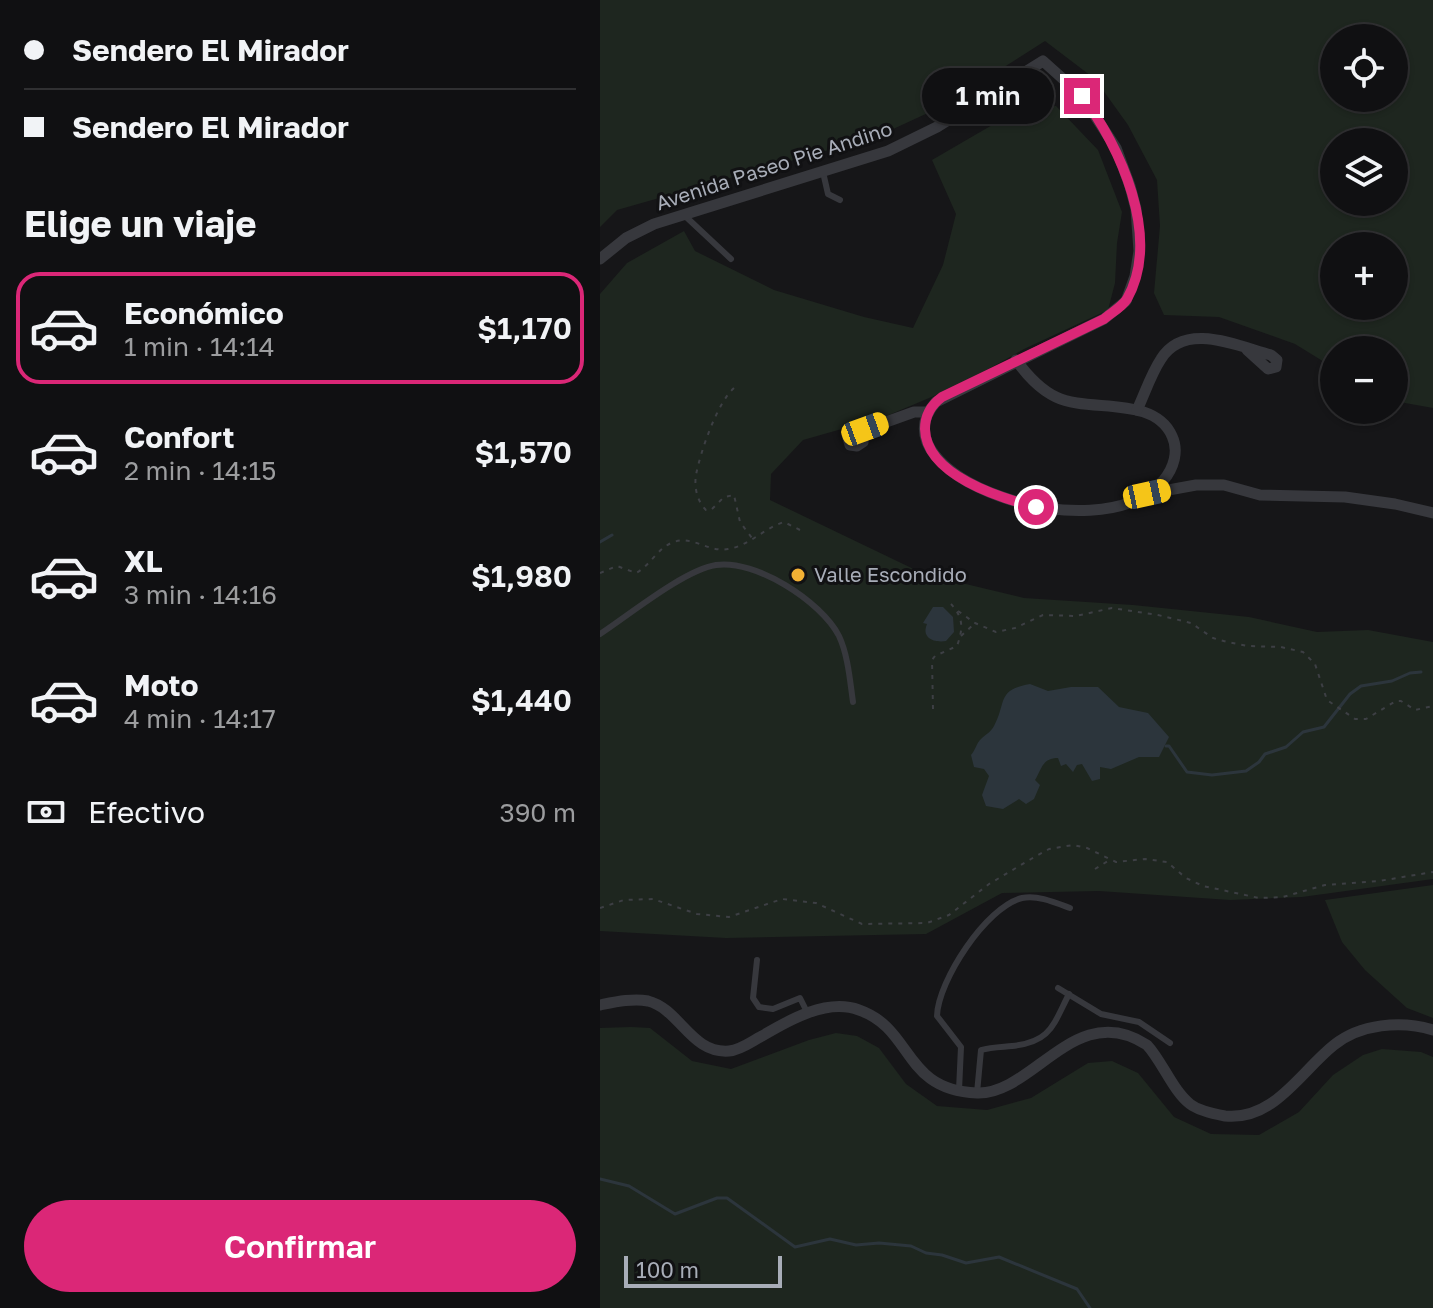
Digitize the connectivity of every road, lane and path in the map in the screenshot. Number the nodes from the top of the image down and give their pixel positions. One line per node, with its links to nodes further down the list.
1 (823, 171): 2 (lane); 3 (street, Avenida Paseo Pie Andino); 7 (street, Avenida Paseo Pie Andino)
2 (840, 200)
3 (684, 215): 4 (street, Avenida Paseo Pie Andino); 5 (lane)
4 (600, 259)
5 (731, 259)
6 (1247, 350): 9 (street)
7 (1016, 360): 9 (street); 10 (street)
8 (734, 388): 17 (path)
9 (1137, 410): 12 (street)
10 (928, 412): 11 (street); 14 (street)
11 (861, 431)
12 (1168, 474): 13 (street); 14 (street)
13 (1174, 488): 14 (street); 15 (street)
14 (1147, 494)
15 (1433, 513)
16 (800, 530): 17 (path)
17 (753, 539): 18 (path)
18 (600, 573)
19 (951, 604): 20 (path)
20 (958, 611): 21 (path); 23 (path)
21 (975, 623): 23 (path); 25 (path)
22 (600, 634): 24 (lane)
23 (961, 636): 26 (path)
24 (853, 702)
25 (1433, 706)
26 (933, 709)
27 (1109, 860): 28 (path); 29 (path); 30 (path)
28 (1095, 869)
29 (1433, 872)
30 (600, 908)
31 (1070, 908): 39 (lane)
32 (757, 960): 36 (lane)
33 (1058, 988): 34 (lane)
34 (1069, 994): 38 (lane); 40 (lane)
35 (600, 1005): 36 (street)
36 (808, 1014): 41 (street)
37 (1433, 1030): 42 (street)
38 (1170, 1043)
39 (963, 1053): 40 (lane); 41 (lane)
40 (980, 1054): 42 (lane)
41 (959, 1090): 42 (street)
42 (977, 1093)

